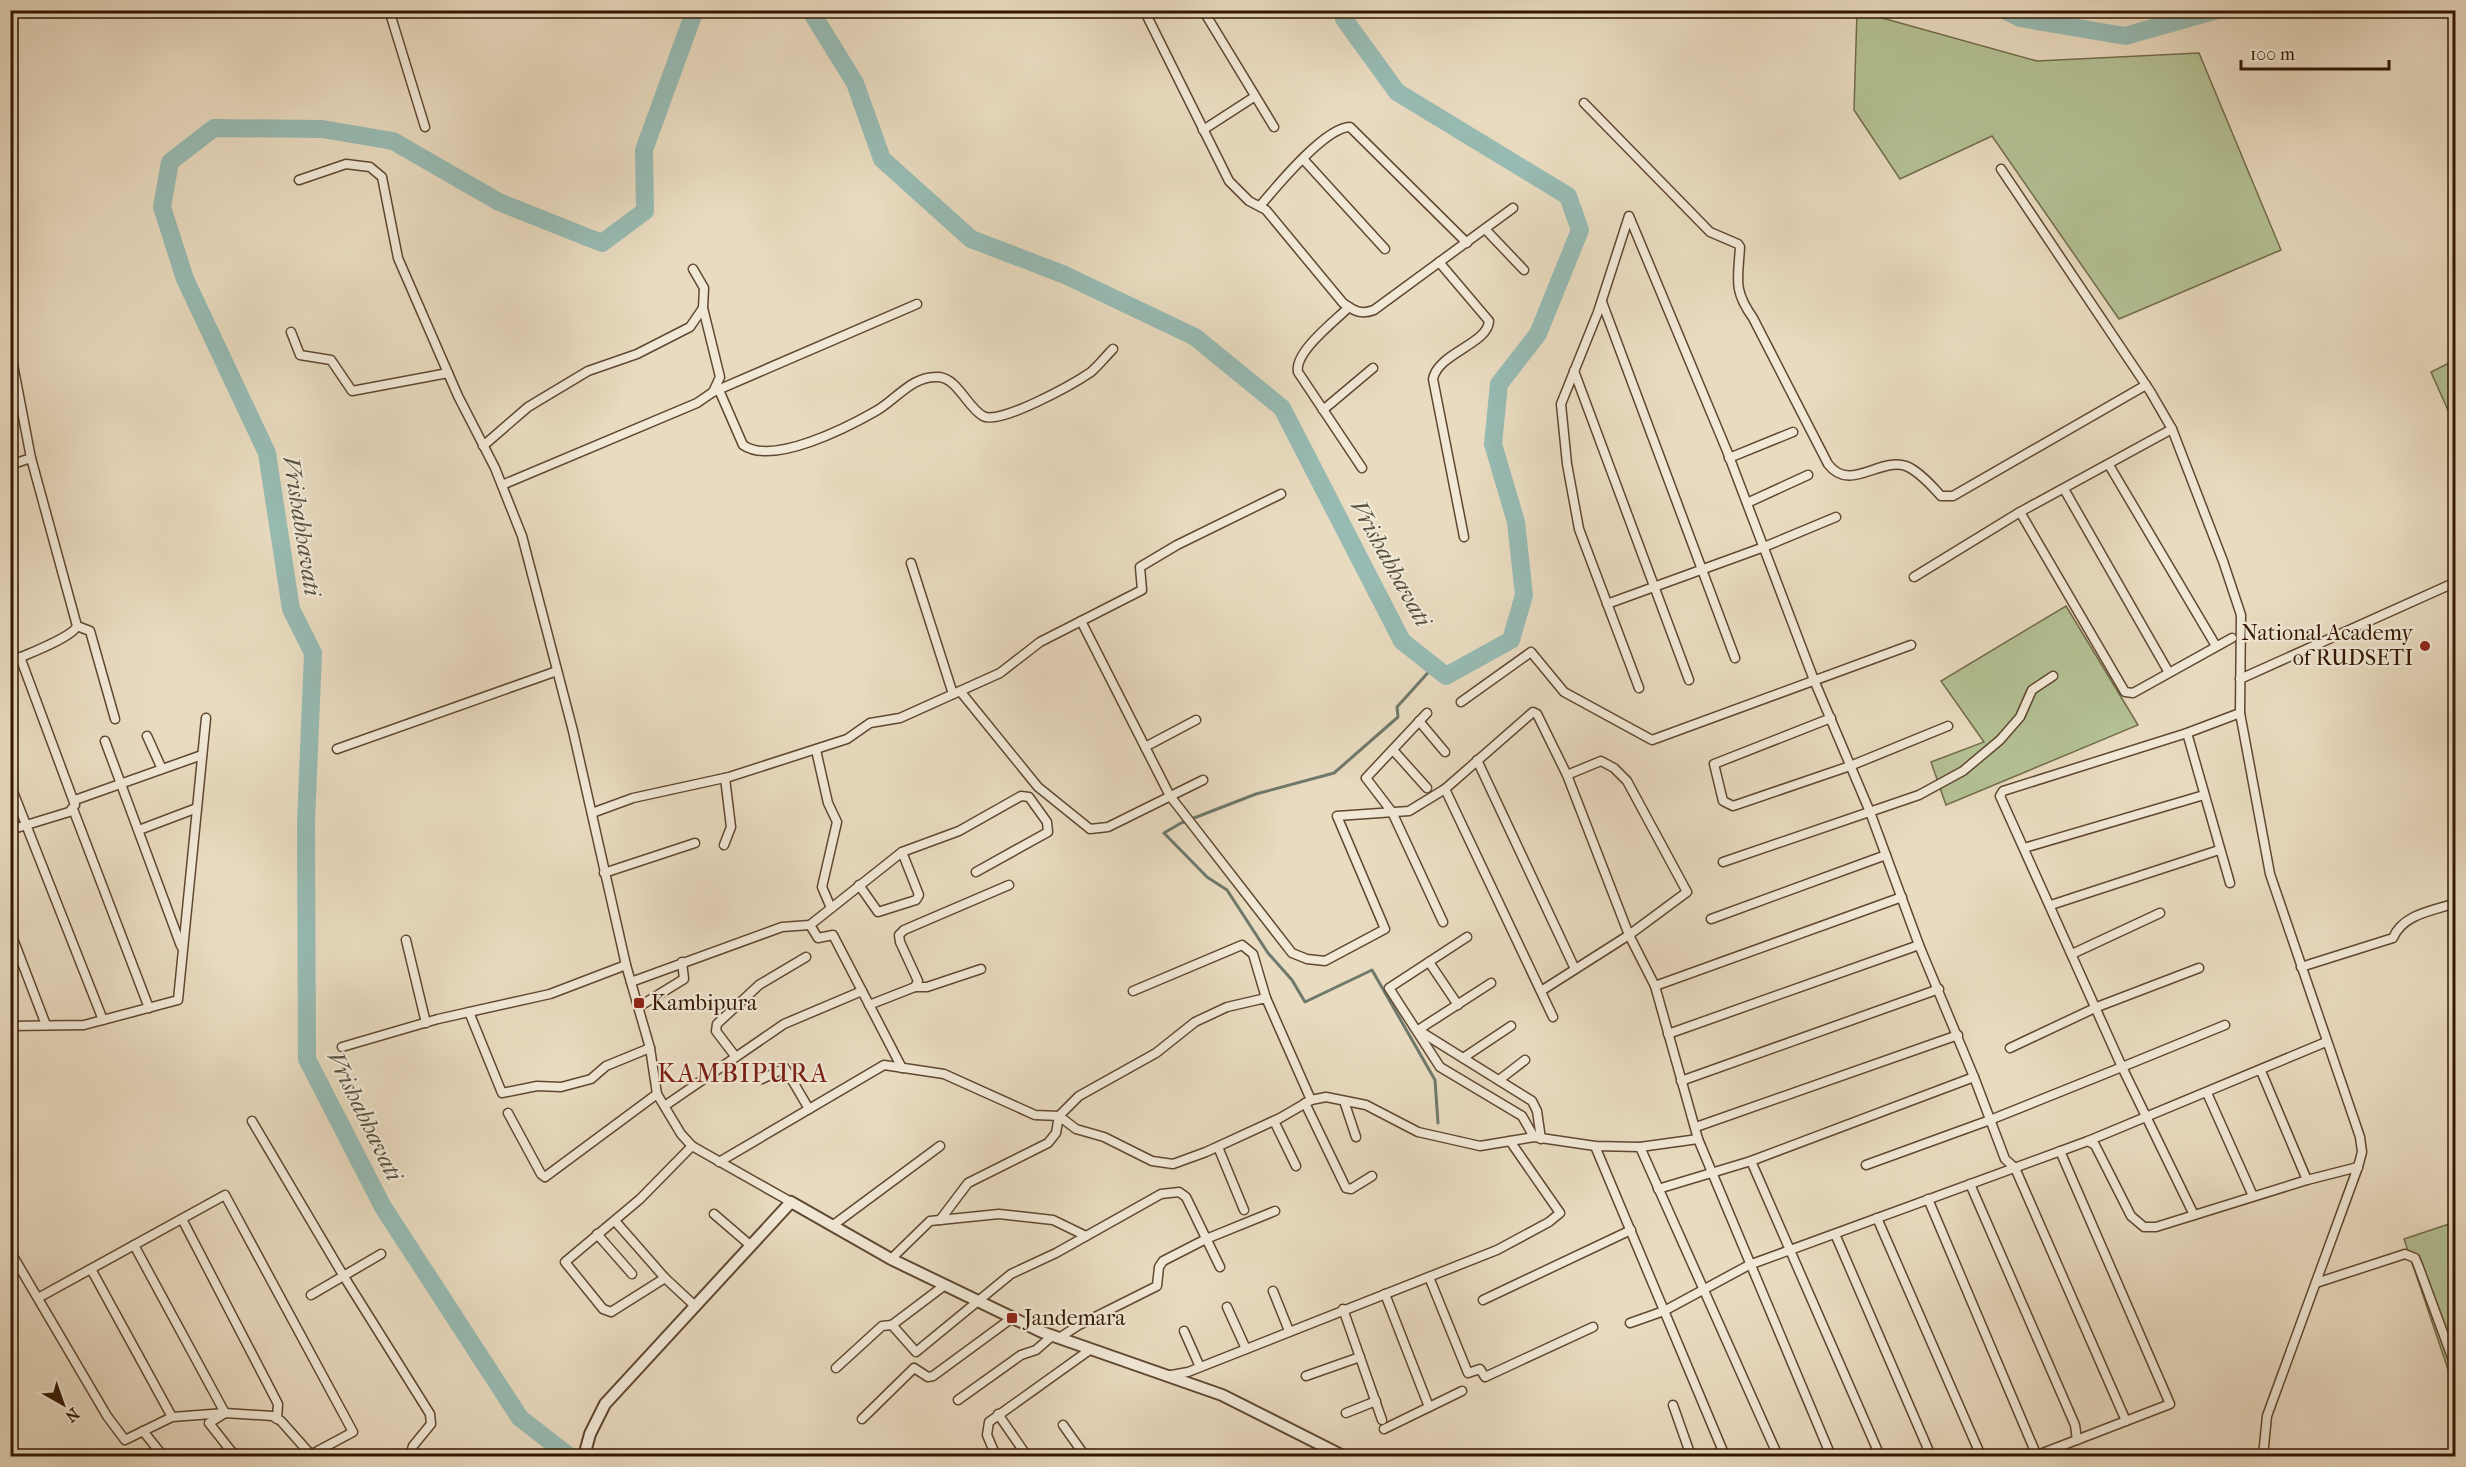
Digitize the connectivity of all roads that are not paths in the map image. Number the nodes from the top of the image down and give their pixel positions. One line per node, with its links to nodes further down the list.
1 (389, 10): 6 (street)
2 (1144, 10): 8 (street)
3 (1203, 10): 4 (street)
4 (1254, 97): 7 (street); 8 (street)
5 (1584, 103): 30 (street)
6 (424, 127)
7 (1274, 127)
8 (1203, 130): 12 (street)
9 (1304, 159): 12 (street); 15 (street); 16 (street)
10 (2001, 169): 30 (street)
11 (299, 180): 29 (street)
12 (1260, 206): 22 (street)
13 (1513, 208): 14 (street)
14 (1485, 229): 15 (street); 19 (street)
15 (1467, 243): 17 (street)
16 (1384, 249)
17 (1439, 262): 22 (street); 48 (street)
18 (693, 269): 23 (street)
19 (1524, 270)
20 (1601, 302): 28 (street); 37 (street); 51 (street)
21 (917, 304): 31 (street)
22 (1349, 307): 32 (street)
23 (703, 308): 31 (street); 35 (street)
24 (291, 332): 29 (street)
25 (10, 349): 36 (street)
26 (1113, 349): 31 (street)
27 (1373, 368): 32 (street)
28 (1574, 371): 54 (street); 55 (street)
29 (448, 373): 35 (street)
30 (2146, 385): 33 (street)
31 (716, 391): 42 (street)
32 (1323, 410): 40 (street)
33 (2172, 429): 39 (street); 67 (street)
34 (1793, 432): 37 (street)
35 (483, 446): 42 (street)
36 (31, 458): 38 (street); 57 (street)
37 (1729, 458): 45 (street)
38 (10, 465)
39 (2109, 465): 43 (street); 60 (street)
40 (1362, 468)
41 (1808, 475): 45 (street)
42 (502, 484): 64 (street)
43 (2064, 489): 46 (street); 65 (street)
44 (1281, 494): 56 (street)
45 (1747, 502): 49 (street)
46 (2020, 512): 52 (street); 65 (street)
47 (1836, 517): 49 (street)
48 (1464, 537)
49 (1764, 547): 51 (street); 69 (street)
50 (911, 563): 71 (street)
51 (1702, 570): 54 (street); 62 (street)
52 (1914, 577)
53 (2456, 582): 67 (street)
54 (1655, 588): 55 (street); 68 (street)
55 (1607, 604): 70 (street)
56 (1081, 621): 71 (street); 84 (street)
57 (77, 626): 61 (street); 77 (street)
58 (2232, 639): 60 (street)
59 (1911, 645): 69 (street)
60 (2216, 646): 65 (street)
61 (20, 657): 63 (street); 102 (street)
62 (1735, 658)
63 (10, 662)
64 (557, 671): 85 (street); 106 (street)
65 (2168, 671)
66 (2053, 676): 105 (street)
67 (2240, 679): 74 (street)
68 (1689, 680)
69 (1814, 680): 72 (street); 76 (street)
70 (1639, 688)
71 (957, 692): 86 (street); 101 (street)
72 (1461, 702)
73 (1427, 713): 79 (street)
74 (2240, 713): 81 (street); 141 (street)
75 (206, 718): 89 (street)
76 (1831, 718): 91 (street); 91 (street)
77 (115, 719)
78 (1196, 720): 84 (street)
79 (1419, 722): 87 (street); 88 (street)
80 (1948, 726): 91 (street)
81 (2187, 733): 100 (street); 112 (street)
82 (147, 736): 92 (street)
83 (105, 741): 97 (street)
84 (1145, 747): 101 (street)
85 (337, 749)
86 (816, 750): 94 (street); 125 (street)
87 (1393, 750): 98 (street); 104 (street)
88 (1445, 752)
89 (202, 755): 92 (street); 103 (street)
90 (1477, 760): 93 (street); 99 (street); 144 (street)
91 (1851, 766): 105 (street)
92 (162, 769): 97 (street)
93 (1567, 775): 131 (street); 131 (street)
94 (725, 778): 106 (street); 111 (street)
95 (1203, 780): 101 (street)
96 (10, 784): 107 (street)
97 (122, 784): 102 (street); 109 (street)
98 (1427, 788)
99 (1445, 789): 104 (street); 152 (street)
100 (2204, 795): 112 (street); 113 (street)
101 (1170, 796): 104 (street)
102 (74, 805): 107 (street); 158 (street)
103 (197, 808): 109 (street); 135 (street)
104 (1392, 812): 128 (street)
105 (1870, 812): 115 (street); 116 (street)
106 (592, 813): 118 (street)
107 (28, 824): 108 (street); 161 (street)
108 (10, 830)
109 (139, 830): 135 (street)
110 (695, 843): 118 (street)
111 (724, 845)
112 (2024, 848): 124 (street)
113 (2219, 850): 119 (street); 124 (street)
114 (902, 852): 117 (street); 120 (street); 120 (street)
115 (1886, 855): 122 (street); 127 (street)
116 (1723, 862)
117 (976, 872)
118 (604, 873): 140 (street)
119 (2230, 883)
120 (859, 885): 125 (street)
121 (1009, 885): 148 (street)
122 (1902, 897): 134 (street); 147 (street)
123 (2456, 903): 141 (street)
124 (2051, 905): 136 (street)
125 (831, 908): 129 (street)
126 (2160, 913): 136 (street)
127 (1711, 919)
128 (1443, 922)
129 (810, 925): 138 (street); 150 (street)
130 (10, 931): 165 (street)
131 (1629, 935): 144 (street); 147 (street)
132 (1467, 937): 139 (street)
133 (406, 940): 162 (street)
134 (1919, 945): 149 (street); 168 (street)
135 (183, 950): 158 (street)
136 (2072, 954): 157 (street)
137 (806, 957): 174 (street)
138 (682, 962): 145 (street); 156 (street)
139 (1429, 962): 155 (street); 167 (street)
140 (626, 965): 145 (street); 159 (street)
141 (2301, 967): 170 (street)
142 (2199, 968): 157 (street)
143 (981, 969): 148 (street)
144 (1575, 969): 152 (street)
145 (631, 982): 156 (street)
146 (1491, 983): 155 (street)
147 (1655, 986): 168 (street)
148 (915, 987): 154 (street)
149 (1939, 989): 169 (street); 183 (street)
150 (862, 991): 154 (street); 174 (street)
151 (1133, 991): 153 (street)
152 (1541, 991): 160 (street)
153 (1266, 998): 187 (street); 191 (street)
154 (869, 1005): 178 (street)
155 (1458, 1005): 167 (street)
156 (640, 1006): 172 (street)
157 (2097, 1007): 173 (street); 177 (street)
158 (149, 1008): 161 (street)
159 (469, 1012): 162 (street); 172 (street)
160 (1553, 1017)
161 (103, 1020): 165 (street)
162 (426, 1023): 171 (street)
163 (2225, 1025): 177 (street)
164 (10, 1026): 165 (street)
165 (46, 1026)
166 (1511, 1026): 175 (street)
167 (1418, 1030): 175 (street); 198 (street)
168 (1668, 1034): 183 (street)
169 (1958, 1035): 180 (street); 196 (street)
170 (2326, 1042): 179 (street); 212 (street)
171 (342, 1047)
172 (650, 1048): 185 (street)
173 (2010, 1048)
174 (735, 1056): 188 (street)
175 (1463, 1058): 182 (street)
176 (1525, 1060): 182 (street)
177 (2122, 1067): 192 (street); 193 (street)
178 (902, 1068): 189 (street); 191 (street)
179 (2261, 1071): 184 (street); 216 (street)
180 (1974, 1077): 193 (street); 208 (street)
181 (762, 1079): 189 (street)
182 (1499, 1080): 198 (street)
183 (1681, 1081): 196 (street)
184 (2207, 1093): 192 (street); 219 (street)
185 (657, 1094): 188 (street); 190 (street)
186 (1344, 1101): 187 (street); 197 (street); 200 (street)
187 (1308, 1102): 195 (street); 215 (street)
188 (666, 1105): 202 (street)
189 (809, 1109): 209 (street)
190 (508, 1113)
191 (1059, 1116): 206 (street); 228 (street)
192 (2146, 1117): 201 (street); 225 (street)
193 (1990, 1120): 210 (street); 213 (street)
194 (252, 1121): 246 (street)
195 (1274, 1121): 206 (street); 211 (street)
196 (1695, 1127): 199 (street)
197 (1356, 1137)
198 (1537, 1138): 200 (street); 204 (street)
199 (1698, 1139): 205 (street); 214 (street)
200 (1510, 1141): 247 (street)
201 (2088, 1141): 207 (street); 225 (street)
202 (692, 1146): 209 (street); 229 (street)
203 (940, 1146): 230 (street)
204 (1595, 1146): 205 (street); 231 (street)
205 (1640, 1146): 218 (street)
206 (1218, 1147): 222 (street)
207 (2060, 1151): 213 (street); 288 (street)
208 (1751, 1161): 214 (street); 238 (street)
209 (719, 1162): 221 (street)
210 (1866, 1165)
211 (1296, 1166)
212 (2358, 1167): 216 (street); 249 (street)
213 (2015, 1168): 217 (street); 288 (street)
214 (1713, 1173): 218 (street); 242 (street)
215 (1372, 1176)
216 (2307, 1180): 219 (street)
217 (1970, 1184): 220 (street); 291 (street)
218 (1658, 1189): 251 (street)
219 (2253, 1196): 225 (street)
220 (1928, 1200): 226 (street); 308 (street)
221 (790, 1202): 230 (street); 237 (street)
222 (1244, 1210)
223 (1275, 1211): 235 (street)
224 (714, 1214): 237 (street)
225 (2193, 1215)
226 (1878, 1218): 233 (street); 307 (street)
227 (182, 1219): 236 (street); 286 (street); 294 (street)
228 (940, 1220): 234 (street); 241 (street)
229 (615, 1221): 232 (street); 248 (street)
230 (832, 1226): 241 (street)
231 (1631, 1230): 256 (street); 261 (street)
232 (597, 1234): 245 (street); 248 (street)
233 (1835, 1234): 238 (street); 306 (street)
234 (1086, 1236): 235 (street); 257 (street)
235 (1206, 1239): 243 (street); 268 (street)
236 (134, 1245): 244 (street); 282 (street)
237 (750, 1245): 258 (street)
238 (1791, 1250): 242 (street); 305 (street)
239 (10, 1251): 255 (street)
240 (381, 1254): 246 (street)
241 (891, 1258): 250 (street)
242 (1749, 1265): 251 (street); 304 (street)
243 (1220, 1267)
244 (91, 1269): 255 (street); 285 (street)
245 (632, 1274)
246 (343, 1275): 254 (street); 295 (street)
247 (1429, 1277): 253 (street); 265 (street)
248 (665, 1278): 258 (street)
249 (2316, 1283): 274 (street); 309 (street)
250 (945, 1285): 257 (street); 264 (street)
251 (1702, 1289): 261 (street); 303 (street)
252 (1273, 1291): 267 (street)
253 (1385, 1294): 260 (street); 281 (street)
254 (311, 1295)
255 (38, 1298): 290 (street)
256 (1483, 1300)
257 (978, 1301): 262 (street); 264 (street)
258 (694, 1305): 296 (street)
259 (1227, 1307): 270 (street)
260 (1342, 1309): 267 (street); 271 (street)
261 (1664, 1311): 263 (street); 302 (street)
262 (1012, 1318): 268 (street); 287 (street)
263 (1630, 1323)
264 (892, 1325): 273 (street)
265 (1593, 1327)
266 (1184, 1331): 272 (street)
267 (1289, 1331): 270 (street)
268 (1056, 1337): 269 (street); 278 (street)
269 (1091, 1349): 275 (street); 284 (street)
270 (1246, 1349): 272 (street)
271 (1360, 1357): 276 (street); 279 (street)
272 (1200, 1367): 275 (street)
273 (836, 1368)
274 (2456, 1368)
275 (1166, 1376): 300 (street)
276 (1306, 1376)
277 (1462, 1391): 281 (street)
278 (958, 1400)
279 (1376, 1401): 281 (street); 283 (street)
280 (1673, 1405): 301 (street)
281 (1429, 1407)
282 (225, 1413): 285 (street); 286 (street); 293 (street)
283 (1346, 1413)
284 (998, 1414): 297 (street); 298 (street)
285 (172, 1417): 290 (street)
286 (277, 1419): 294 (street)
287 (862, 1419)
288 (2126, 1421): 291 (street)
289 (1064, 1425): 299 (street)
290 (143, 1431): 292 (street)
291 (2077, 1440): 308 (street)
292 (163, 1456)
293 (235, 1456)
294 (311, 1456)
295 (410, 1456)
296 (585, 1456)
297 (996, 1456)
298 (1027, 1456)
299 (1085, 1456)
300 (1342, 1456)
301 (1691, 1456)
302 (1725, 1456)
303 (1778, 1456)
304 (1831, 1456)
305 (1880, 1456)
306 (1931, 1456)
307 (1981, 1456)
308 (2036, 1456)
309 (2263, 1456)

